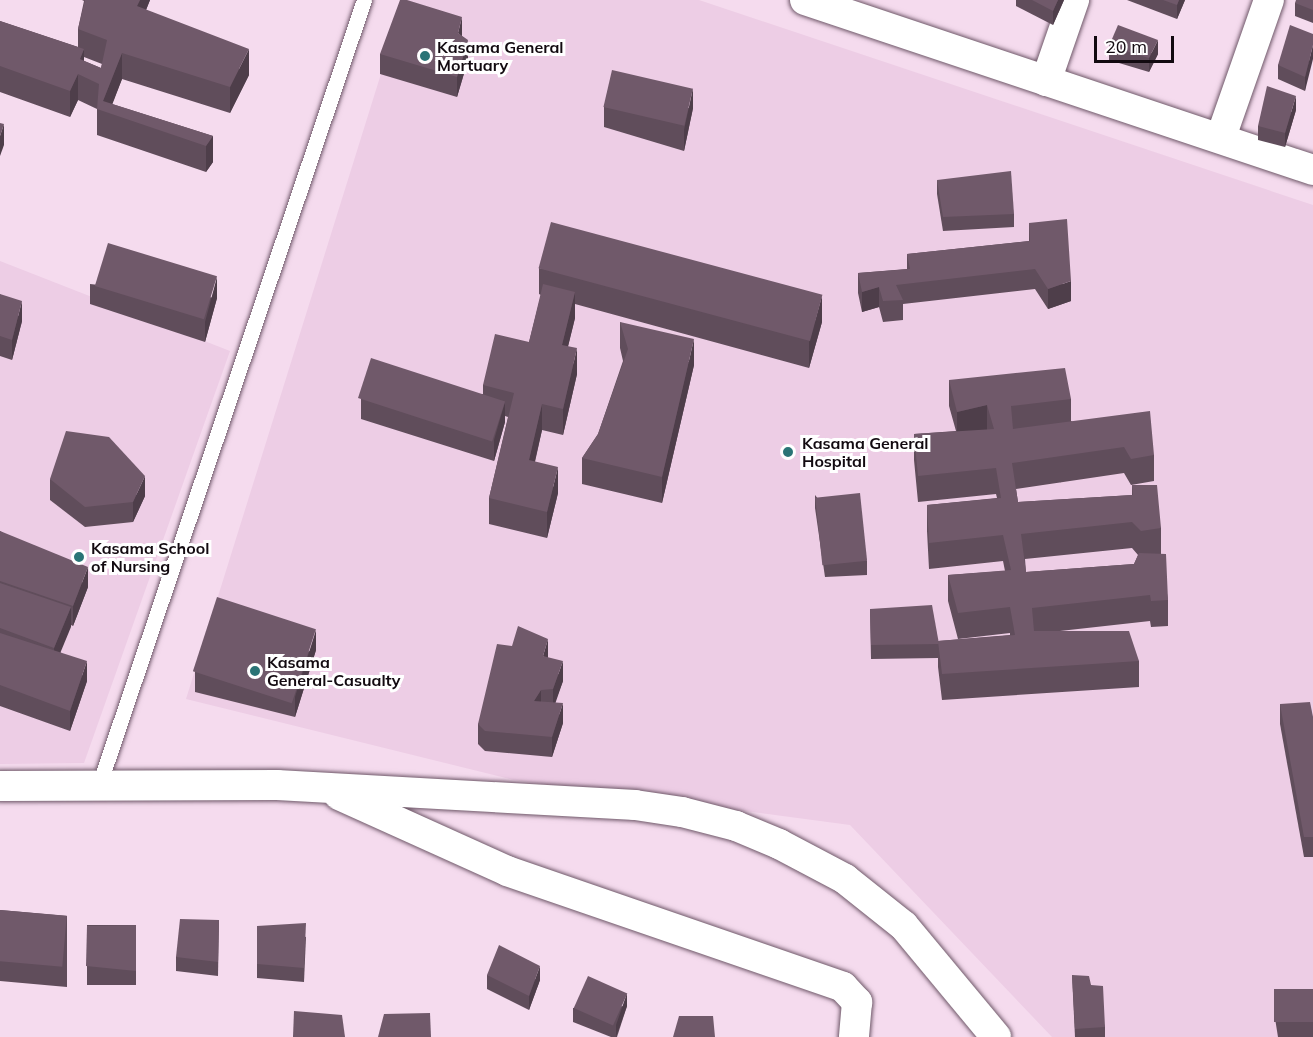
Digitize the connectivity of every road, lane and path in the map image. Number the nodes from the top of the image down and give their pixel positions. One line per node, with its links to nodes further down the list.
1 (364, 0): 8 (lane)
2 (805, 0): 5 (street)
3 (1074, 0): 5 (street)
4 (1269, 0): 6 (street)
5 (1046, 81): 6 (street)
6 (1221, 137): 7 (street)
7 (1313, 170)
8 (99, 785): 9 (street); 10 (street)
9 (0, 786)
10 (323, 787): 11 (street); 12 (street)
11 (854, 1037)
12 (996, 1037)

